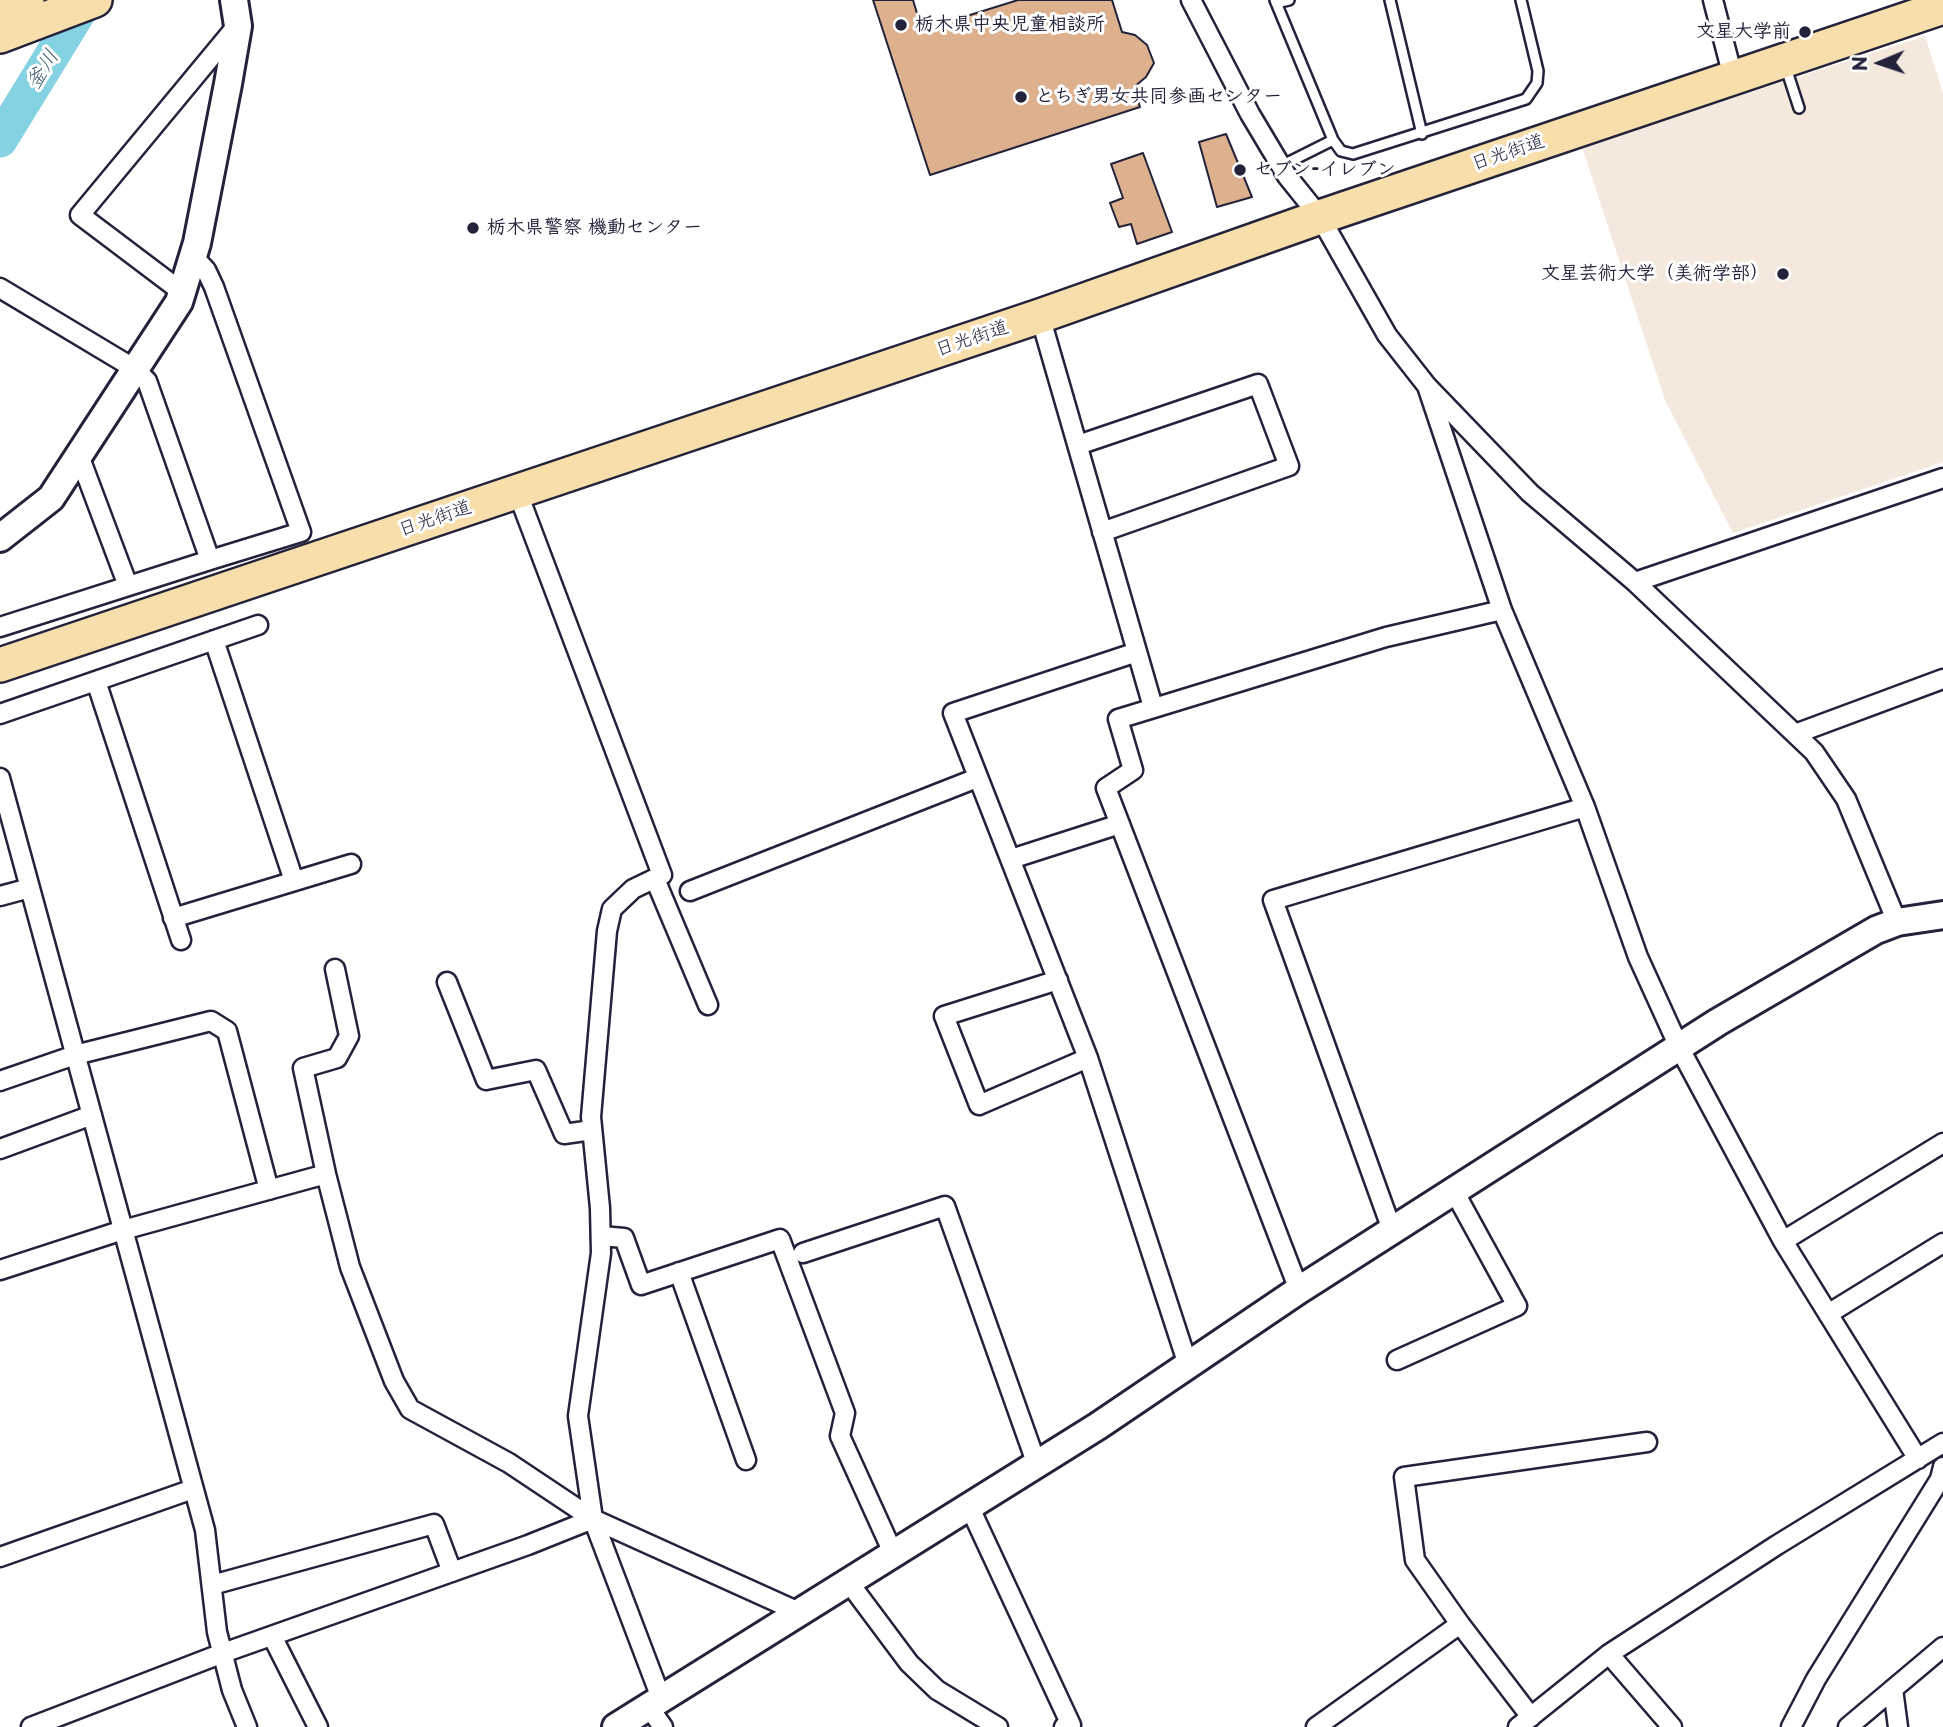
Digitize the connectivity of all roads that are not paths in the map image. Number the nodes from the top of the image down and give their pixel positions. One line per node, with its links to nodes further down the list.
1 (27, 0): 11 (highway)
2 (95, 0): 13 (highway)
3 (116, 0): 14 (street)
4 (1191, 0): 20 (street)
5 (1289, 0): 9 (lane)
6 (1390, 0): 18 (lane)
7 (1521, 0): 18 (lane)
8 (1713, 0): 16 (street)
9 (1275, 1): 19 (lane)
10 (1943, 7): 15 (highway, 日光街道)
11 (0, 10)
12 (236, 13): 22 (street); 24 (street)
13 (0, 36)
14 (0, 45)
15 (1784, 60): 16 (highway, 日光街道); 17 (lane)
16 (1733, 77): 21 (highway, 日光街道)
17 (1799, 108)
18 (1422, 134): 19 (lane)
19 (1333, 140): 20 (lane)
20 (1281, 166): 21 (street)
21 (1320, 217): 25 (highway, 日光街道); 27 (street)
22 (193, 256): 24 (street); 34 (street)
23 (0, 288): 26 (street)
24 (182, 292): 26 (street)
25 (1040, 316): 28 (street); 31 (highway, 日光街道)
26 (135, 369): 29 (street); 34 (street)
27 (1427, 386): 35 (street); 37 (street)
28 (1077, 445): 32 (street); 32 (street)
29 (80, 458): 33 (street); 36 (street)
30 (1943, 478): 35 (street)
31 (517, 491): 42 (highway, 日光街道); 54 (street)
32 (1102, 532): 41 (street)
33 (0, 538)
34 (211, 560): 36 (street)
35 (1634, 582): 47 (street)
36 (128, 586): 39 (street)
37 (1502, 610): 45 (street); 50 (street)
38 (258, 625): 40 (street)
39 (0, 627)
40 (214, 640): 44 (street); 55 (street)
41 (1137, 652): 45 (street); 49 (street)
42 (0, 665)
43 (1943, 679): 47 (street)
44 (96, 681): 46 (street); 60 (street)
45 (1153, 707): 51 (street)
46 (0, 714)
47 (1795, 734): 61 (street)
48 (0, 778): 56 (street)
49 (977, 779): 52 (street); 57 (street)
50 (1585, 807): 67 (street); 79 (street)
51 (1120, 824): 52 (street); 86 (street)
52 (1011, 859): 64 (street)
53 (351, 864): 55 (street)
54 (655, 879): 66 (street); 72 (street)
55 (294, 881): 60 (street)
56 (30, 888): 58 (street); 68 (street)
57 (690, 891)
58 (0, 896)
59 (1943, 915): 61 (street)
60 (173, 918): 62 (street)
61 (1897, 922): 67 (street)
62 (181, 940)
63 (335, 969): 75 (street)
64 (1058, 980): 69 (street); 69 (street)
65 (447, 982): 72 (street)
66 (708, 1004)
67 (1679, 1047): 77 (street); 81 (street)
68 (75, 1055): 70 (street); 71 (street); 76 (street)
69 (1088, 1058): 89 (street)
70 (0, 1081)
71 (92, 1115): 74 (street); 78 (street)
72 (592, 1130): 80 (street)
73 (1943, 1143): 81 (street)
74 (0, 1149)
75 (326, 1174): 76 (street); 98 (street)
76 (269, 1190): 78 (street)
77 (1454, 1191): 79 (street); 88 (street)
78 (123, 1230): 84 (street); 96 (street)
79 (1392, 1230): 86 (street)
80 (601, 1236): 85 (street); 98 (street)
81 (1783, 1241): 87 (street)
82 (1943, 1243): 87 (street)
83 (803, 1253): 94 (street)
84 (0, 1270)
85 (679, 1272): 93 (street); 99 (street)
86 (1300, 1290): 89 (street)
87 (1828, 1314): 92 (street)
88 (1397, 1360)
89 (1188, 1365): 94 (street)
90 (1647, 1442): 105 (street)
91 (1940, 1448): 92 (street)
92 (1918, 1459): 109 (street)
93 (746, 1460)
94 (1037, 1465): 97 (street)
95 (1943, 1467): 121 (street)
96 (193, 1489): 100 (street); 103 (street)
97 (970, 1508): 99 (street); 118 (street)
98 (593, 1519): 101 (street); 104 (street); 111 (street)
99 (894, 1555): 102 (street)
100 (0, 1557)
101 (452, 1572): 103 (street); 106 (street)
102 (850, 1584): 104 (street); 117 (street)
103 (212, 1585): 108 (street)
104 (801, 1613): 111 (street)
105 (1460, 1623): 112 (street); 119 (street)
106 (272, 1636): 108 (street); 115 (street)
107 (1943, 1647): 110 (street)
108 (223, 1653): 113 (street); 114 (street)
109 (1609, 1654): 112 (street); 120 (street)
110 (1893, 1689): 122 (street); 123 (street)
111 (657, 1710): 116 (street)
112 (1525, 1722)
113 (31, 1727)
114 (247, 1727)
115 (318, 1727)
116 (616, 1727)
117 (998, 1727)
118 (1063, 1727)
119 (1316, 1727)
120 (1672, 1727)
121 (1791, 1727)
122 (1848, 1727)
123 (1898, 1727)

